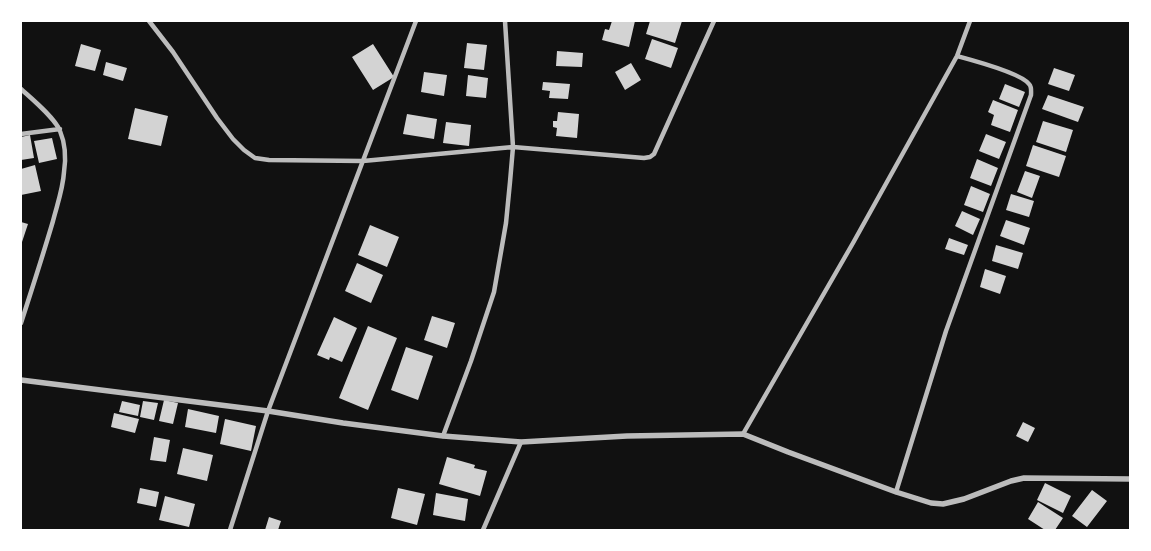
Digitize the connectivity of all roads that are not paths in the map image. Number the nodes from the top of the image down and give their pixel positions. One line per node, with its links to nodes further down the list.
1 (149, 21): 11 (street)
2 (416, 21): 11 (street)
3 (505, 21): 10 (street)
4 (714, 21): 10 (street)
5 (970, 21): 6 (street)
6 (957, 56): 15 (street); 19 (street)
7 (21, 88): 8 (street)
8 (60, 129): 9 (street); 12 (street)
9 (21, 134)
10 (512, 147): 11 (street); 16 (street)
11 (363, 161): 14 (street)
12 (21, 323)
13 (21, 380): 14 (street)
14 (268, 411): 16 (street); 20 (street)
15 (743, 434): 17 (street); 19 (street)
16 (443, 436): 17 (street)
17 (521, 442): 21 (street)
18 (1130, 479): 19 (street)
19 (896, 492)
20 (230, 530)
21 (483, 530)

